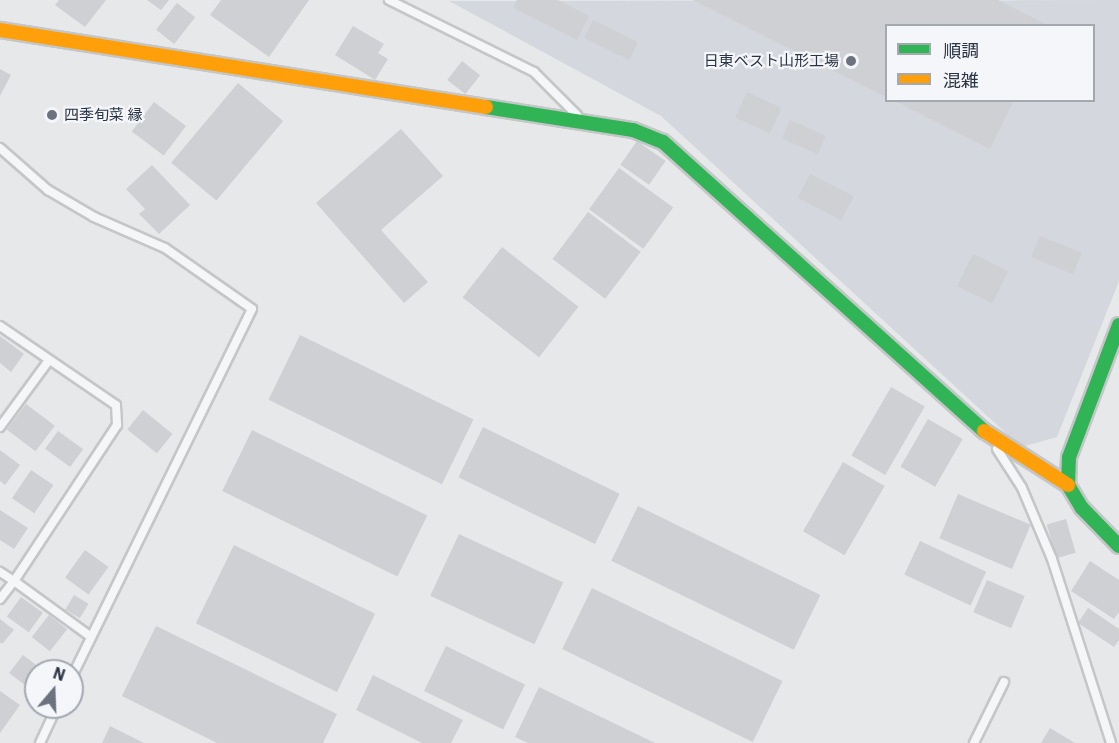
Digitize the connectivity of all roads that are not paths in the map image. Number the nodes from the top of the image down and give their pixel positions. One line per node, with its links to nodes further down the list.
1 (389, 0): 3 (lane)
2 (0, 30): 3 (main road)
3 (586, 124): 9 (main road)
4 (0, 148): 15 (lane)
5 (1119, 325): 10 (main road)
6 (0, 326): 7 (lane)
7 (50, 360): 8 (lane); 13 (lane)
8 (0, 427)
9 (986, 433): 10 (main road); 21 (lane)
10 (1068, 484): 11 (main road)
11 (1119, 546)
12 (0, 572): 13 (lane)
13 (14, 581): 14 (lane); 15 (lane)
14 (0, 599)
15 (91, 637): 16 (lane)
16 (81, 659)
17 (1004, 682): 20 (lane)
18 (51, 719): 19 (lane)
19 (40, 743)
20 (974, 743)
21 (1111, 743)

